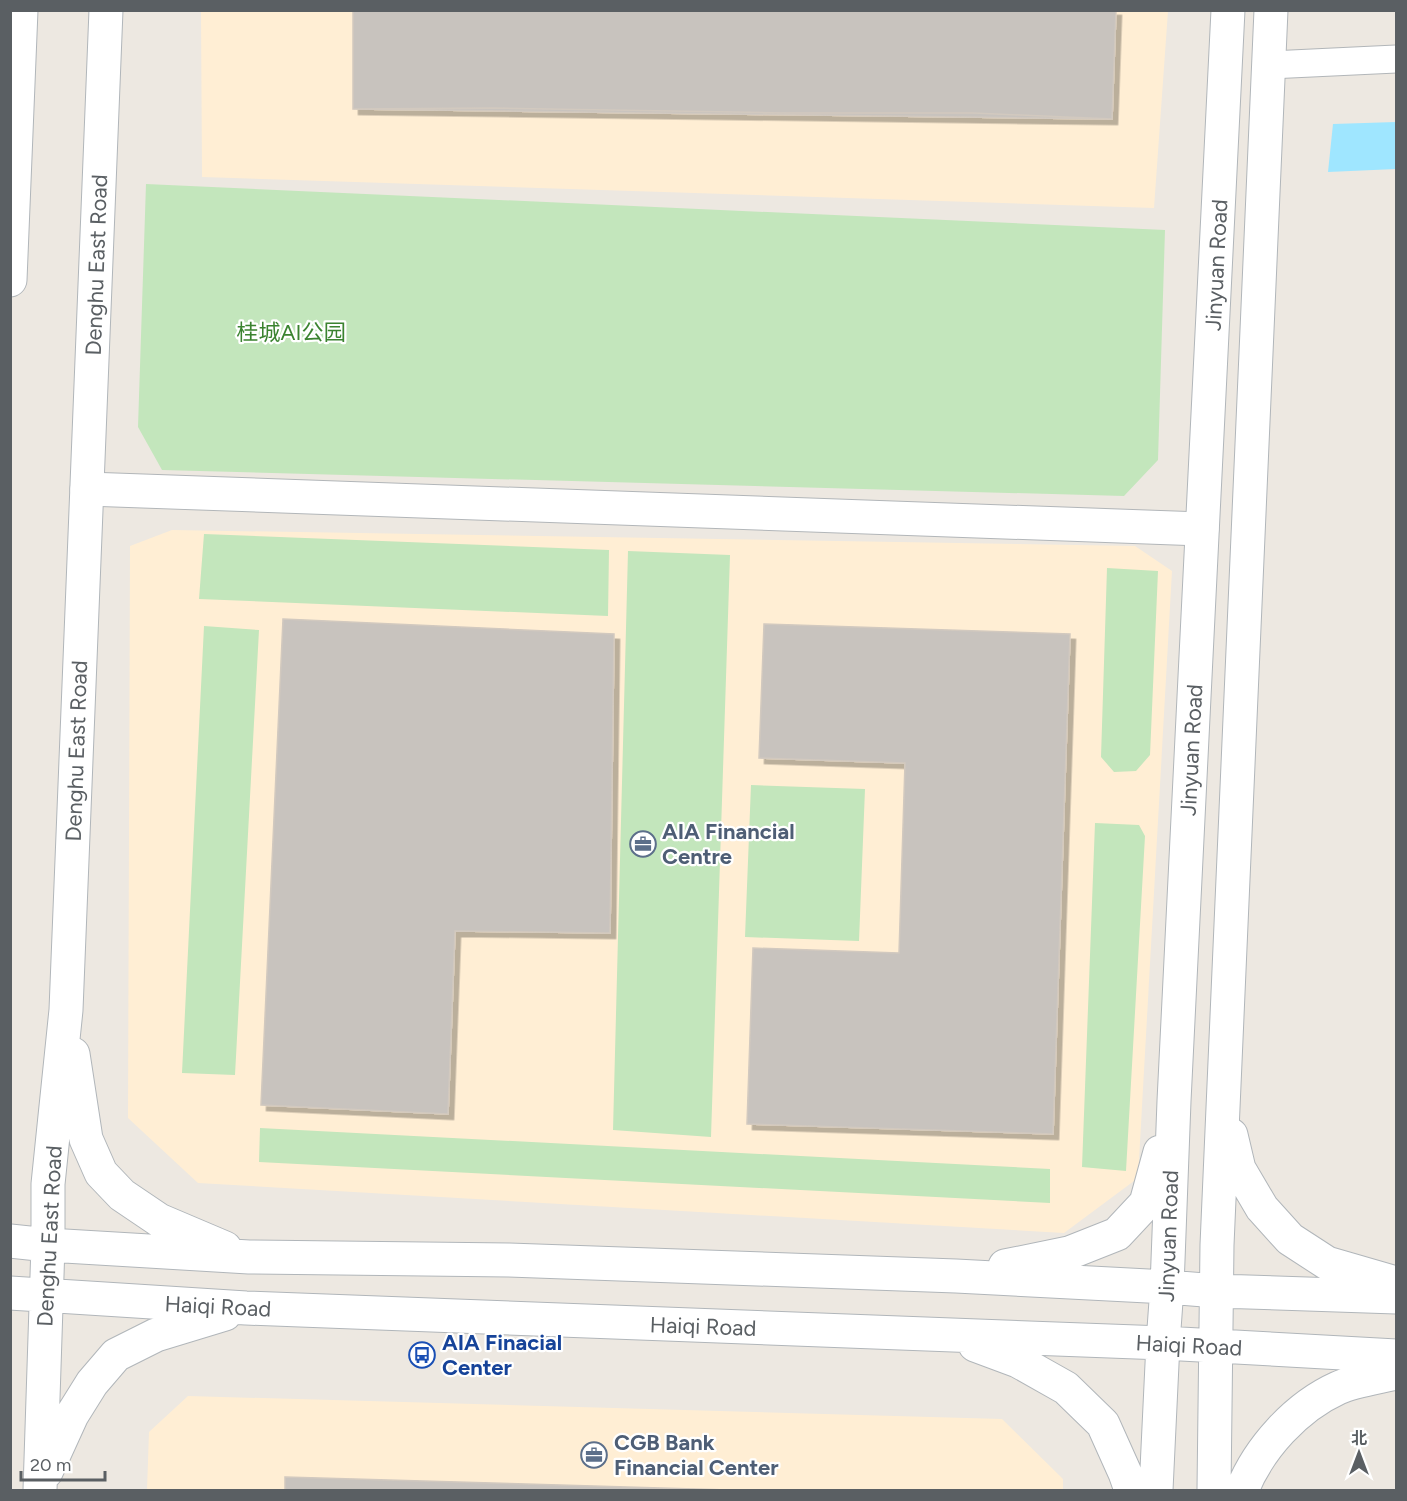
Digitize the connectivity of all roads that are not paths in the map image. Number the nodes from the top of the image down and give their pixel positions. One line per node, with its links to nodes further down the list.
1 (21, 10): 7 (main road)
2 (106, 10): 8 (main road, Denghu East Road)
3 (1228, 10): 9 (main road, Jinyuan Road)
4 (1271, 10): 6 (main road, Jinyuan Road)
5 (1396, 59): 6 (street)
6 (1269, 65): 11 (main road, Jinyuan Road)
7 (10, 280)
8 (87, 489): 9 (main road); 10 (main road, Denghu East Road)
9 (1202, 529): 12 (main road, Jinyuan Road)
10 (66, 1010): 14 (main road, Denghu East Road); 15 (main road)
11 (1223, 1100): 17 (main road); 19 (main road, Jinyuan Road)
12 (1174, 1101): 16 (main road); 18 (main road, Jinyuan Road)
13 (10, 1241): 14 (main road)
14 (48, 1245): 15 (main road); 21 (main road, Denghu East Road)
15 (249, 1257): 16 (main road)
16 (956, 1276): 18 (main road)
17 (1396, 1283)
18 (1167, 1287): 19 (main road); 25 (main road, Jinyuan Road)
19 (1217, 1291): 22 (main road); 26 (main road, Jinyuan Road)
20 (10, 1293): 21 (main road, Haiqi Road)
21 (45, 1296): 23 (main road, Haiqi Road); 29 (main road, Denghu East Road)
22 (1396, 1297)
23 (246, 1308): 24 (main road, Haiqi Road); 29 (main road)
24 (951, 1336): 25 (main road, Haiqi Road); 30 (main road)
25 (1163, 1343): 26 (main road, Haiqi Road); 31 (main road, Jinyuan Road)
26 (1216, 1346): 27 (main road, Haiqi Road); 32 (main road, Jinyuan Road)
27 (1396, 1356)
28 (1396, 1373): 33 (main road)
29 (40, 1487)
30 (1131, 1491)
31 (1156, 1491)
32 (1215, 1491)
33 (1242, 1491)

